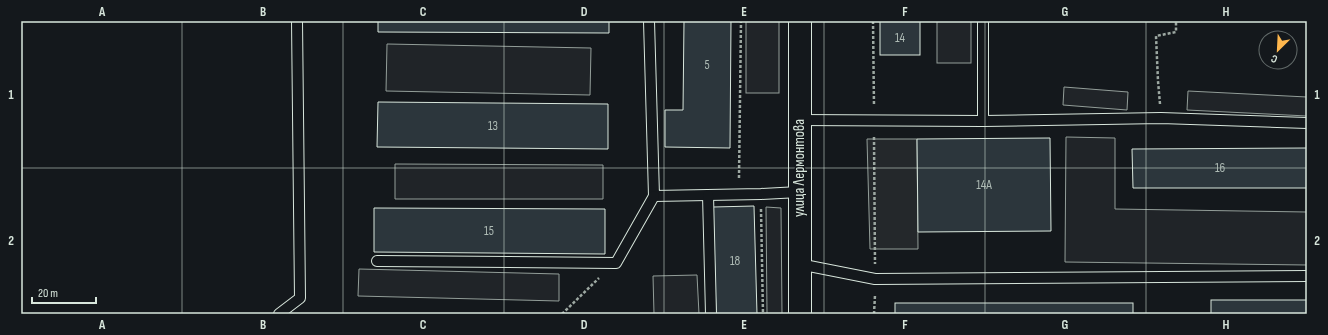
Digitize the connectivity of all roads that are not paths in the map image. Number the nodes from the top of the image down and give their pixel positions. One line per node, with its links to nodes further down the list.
1 (297, 21): 14 (lane)
2 (649, 21): 10 (lane)
3 (800, 21): 5 (street, улица Лермонтова)
4 (983, 21): 6 (lane)
5 (799, 120): 6 (lane); 8 (street, улица Лермонтова)
6 (983, 121): 7 (lane)
7 (1307, 123)
8 (799, 192): 9 (lane); 12 (street, улица Лермонтова)
9 (708, 195): 10 (lane); 15 (lane)
10 (654, 196): 11 (lane)
11 (377, 261)
12 (799, 264): 13 (lane); 16 (street, улица Лермонтова)
13 (1307, 276)
14 (279, 314)
15 (711, 314)
16 (800, 314)

